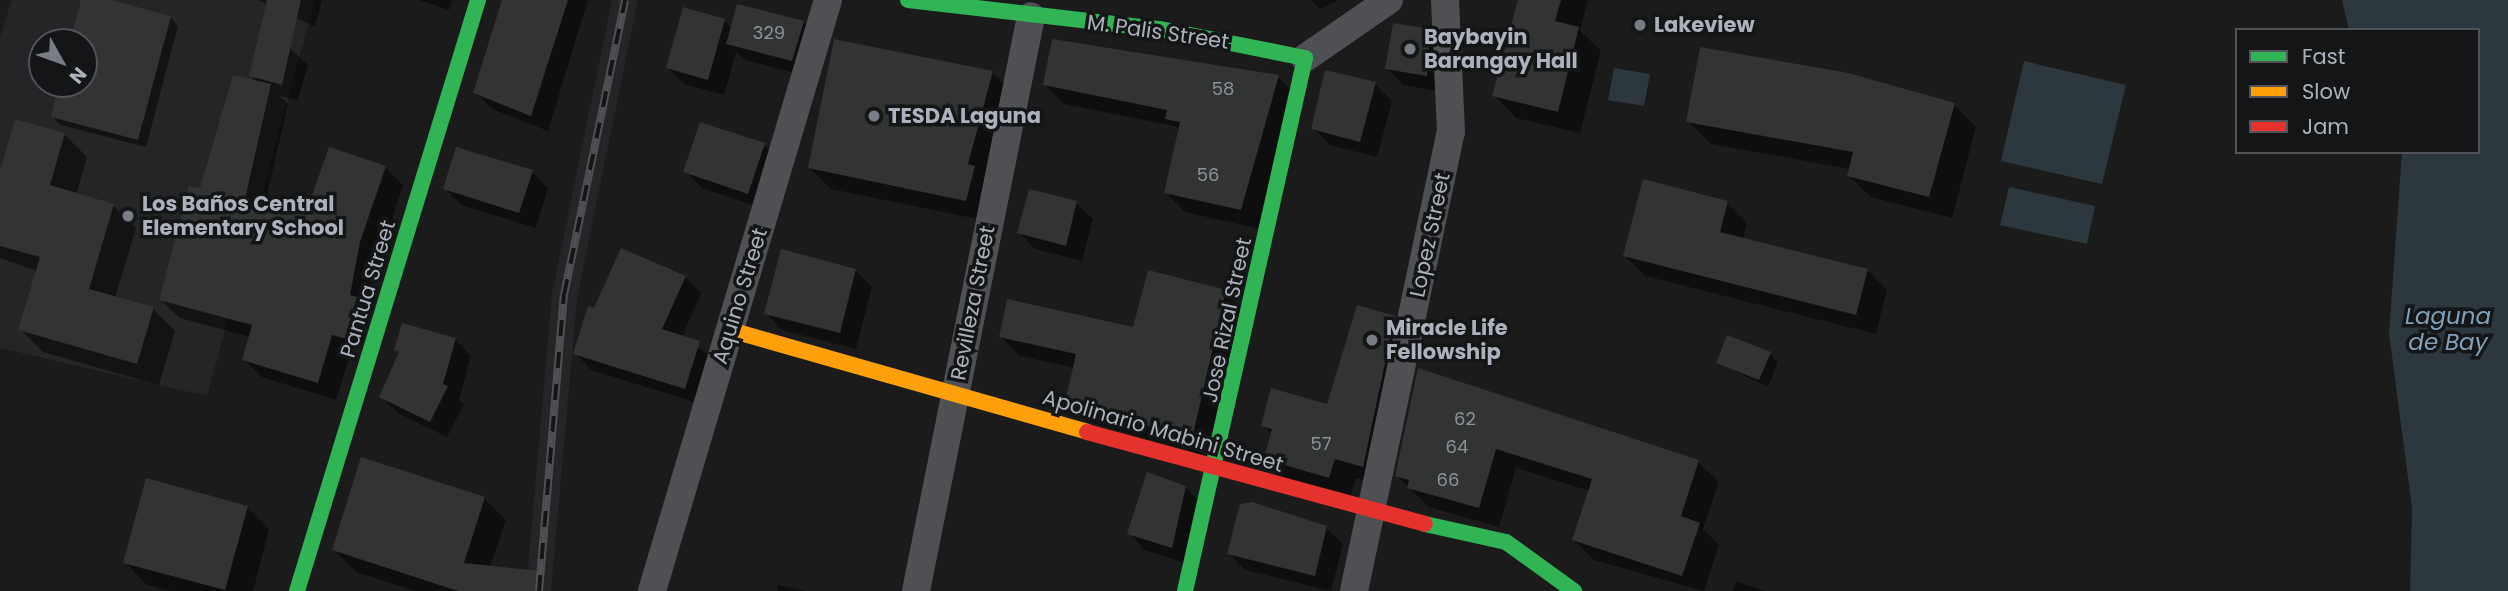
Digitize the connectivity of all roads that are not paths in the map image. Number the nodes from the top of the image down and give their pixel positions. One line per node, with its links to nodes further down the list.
1 (478, 0): 12 (street, Pantua Street)
2 (828, 0): 8 (street, Aquino Street)
3 (908, 0): 6 (street, M. Palis Street)
4 (1389, 0): 7 (street)
5 (1445, 0): 11 (street, Lopez Street)
6 (1031, 16): 7 (street, M. Palis Street); 9 (street, Revilleza Street)
7 (1305, 58): 10 (street, Jose Rizal Street)
8 (730, 330): 9 (street, Apolinario Mabini Street); 13 (street, Aquino Street)
9 (956, 395): 10 (street, Apolinario Mabini Street); 14 (street, Revilleza Street)
10 (1216, 468): 11 (street, Apolinario Mabini Street); 15 (street, Jose Rizal Street)
11 (1372, 513): 16 (street, Lopez Street); 17 (street, Apolinario Mabini Street)
12 (297, 591)
13 (652, 591)
14 (916, 591)
15 (1185, 591)
16 (1354, 591)
17 (1574, 591)

